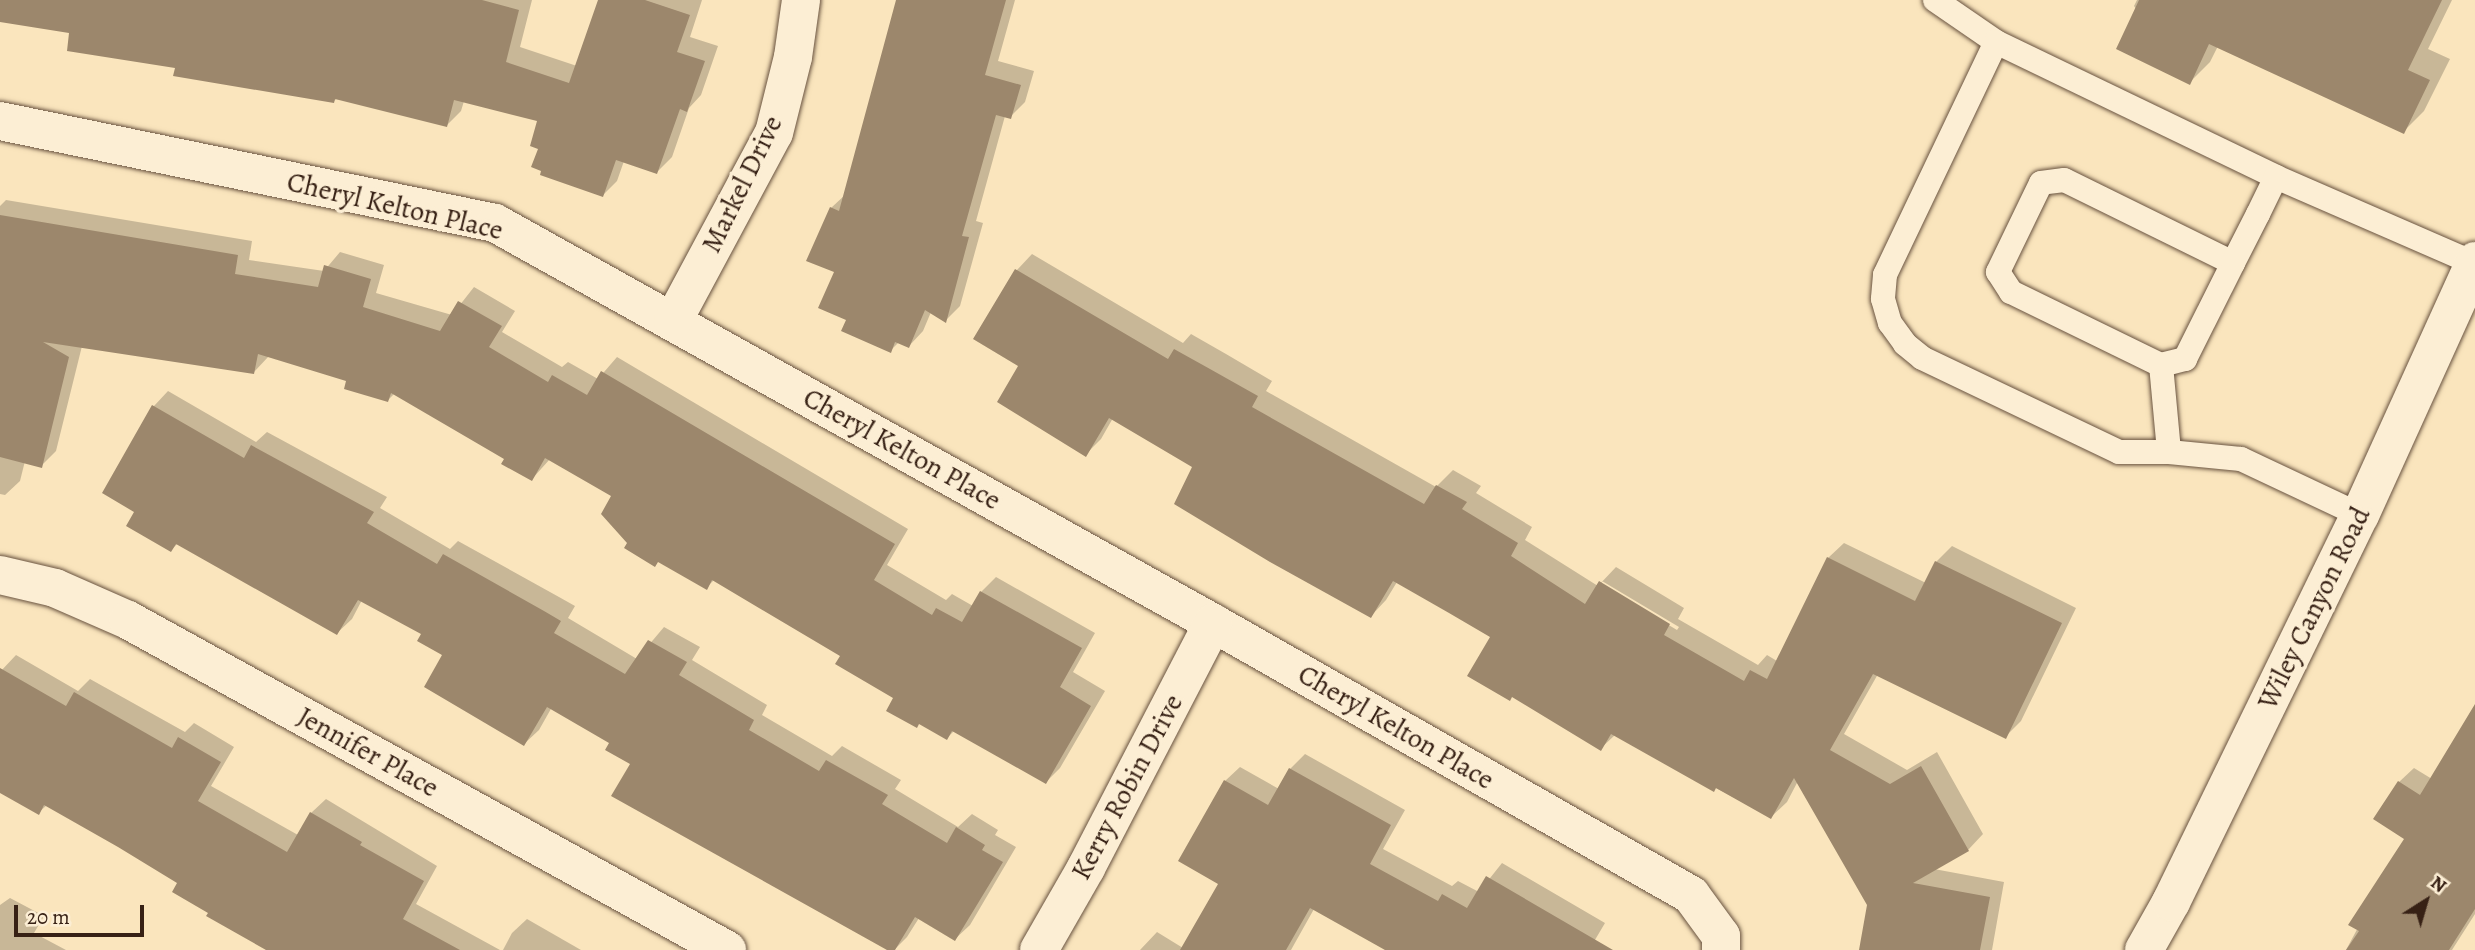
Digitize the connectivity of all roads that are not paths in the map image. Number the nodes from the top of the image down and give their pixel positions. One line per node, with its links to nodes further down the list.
1 (801, 0): 8 (street, Markel Drive)
2 (1935, 0): 3 (lane)
3 (1996, 42): 5 (lane); 10 (lane)
4 (0, 121): 8 (street, Cheryl Kelton Place)
5 (2276, 177): 6 (lane); 7 (lane)
6 (2474, 262): 11 (street, Wiley Canyon Road)
7 (2233, 263): 9 (lane); 9 (lane)
8 (673, 321): 13 (street, Cheryl Kelton Place)
9 (2161, 365): 10 (lane)
10 (2169, 453): 11 (lane)
11 (2360, 515): 17 (street, Wiley Canyon Road)
12 (0, 575): 14 (street, Jennifer Place)
13 (1213, 623): 15 (street, Kerry Robin Drive); 16 (street, Cheryl Kelton Place)
14 (727, 950)
15 (1038, 950)
16 (1721, 950)
17 (2144, 950)

